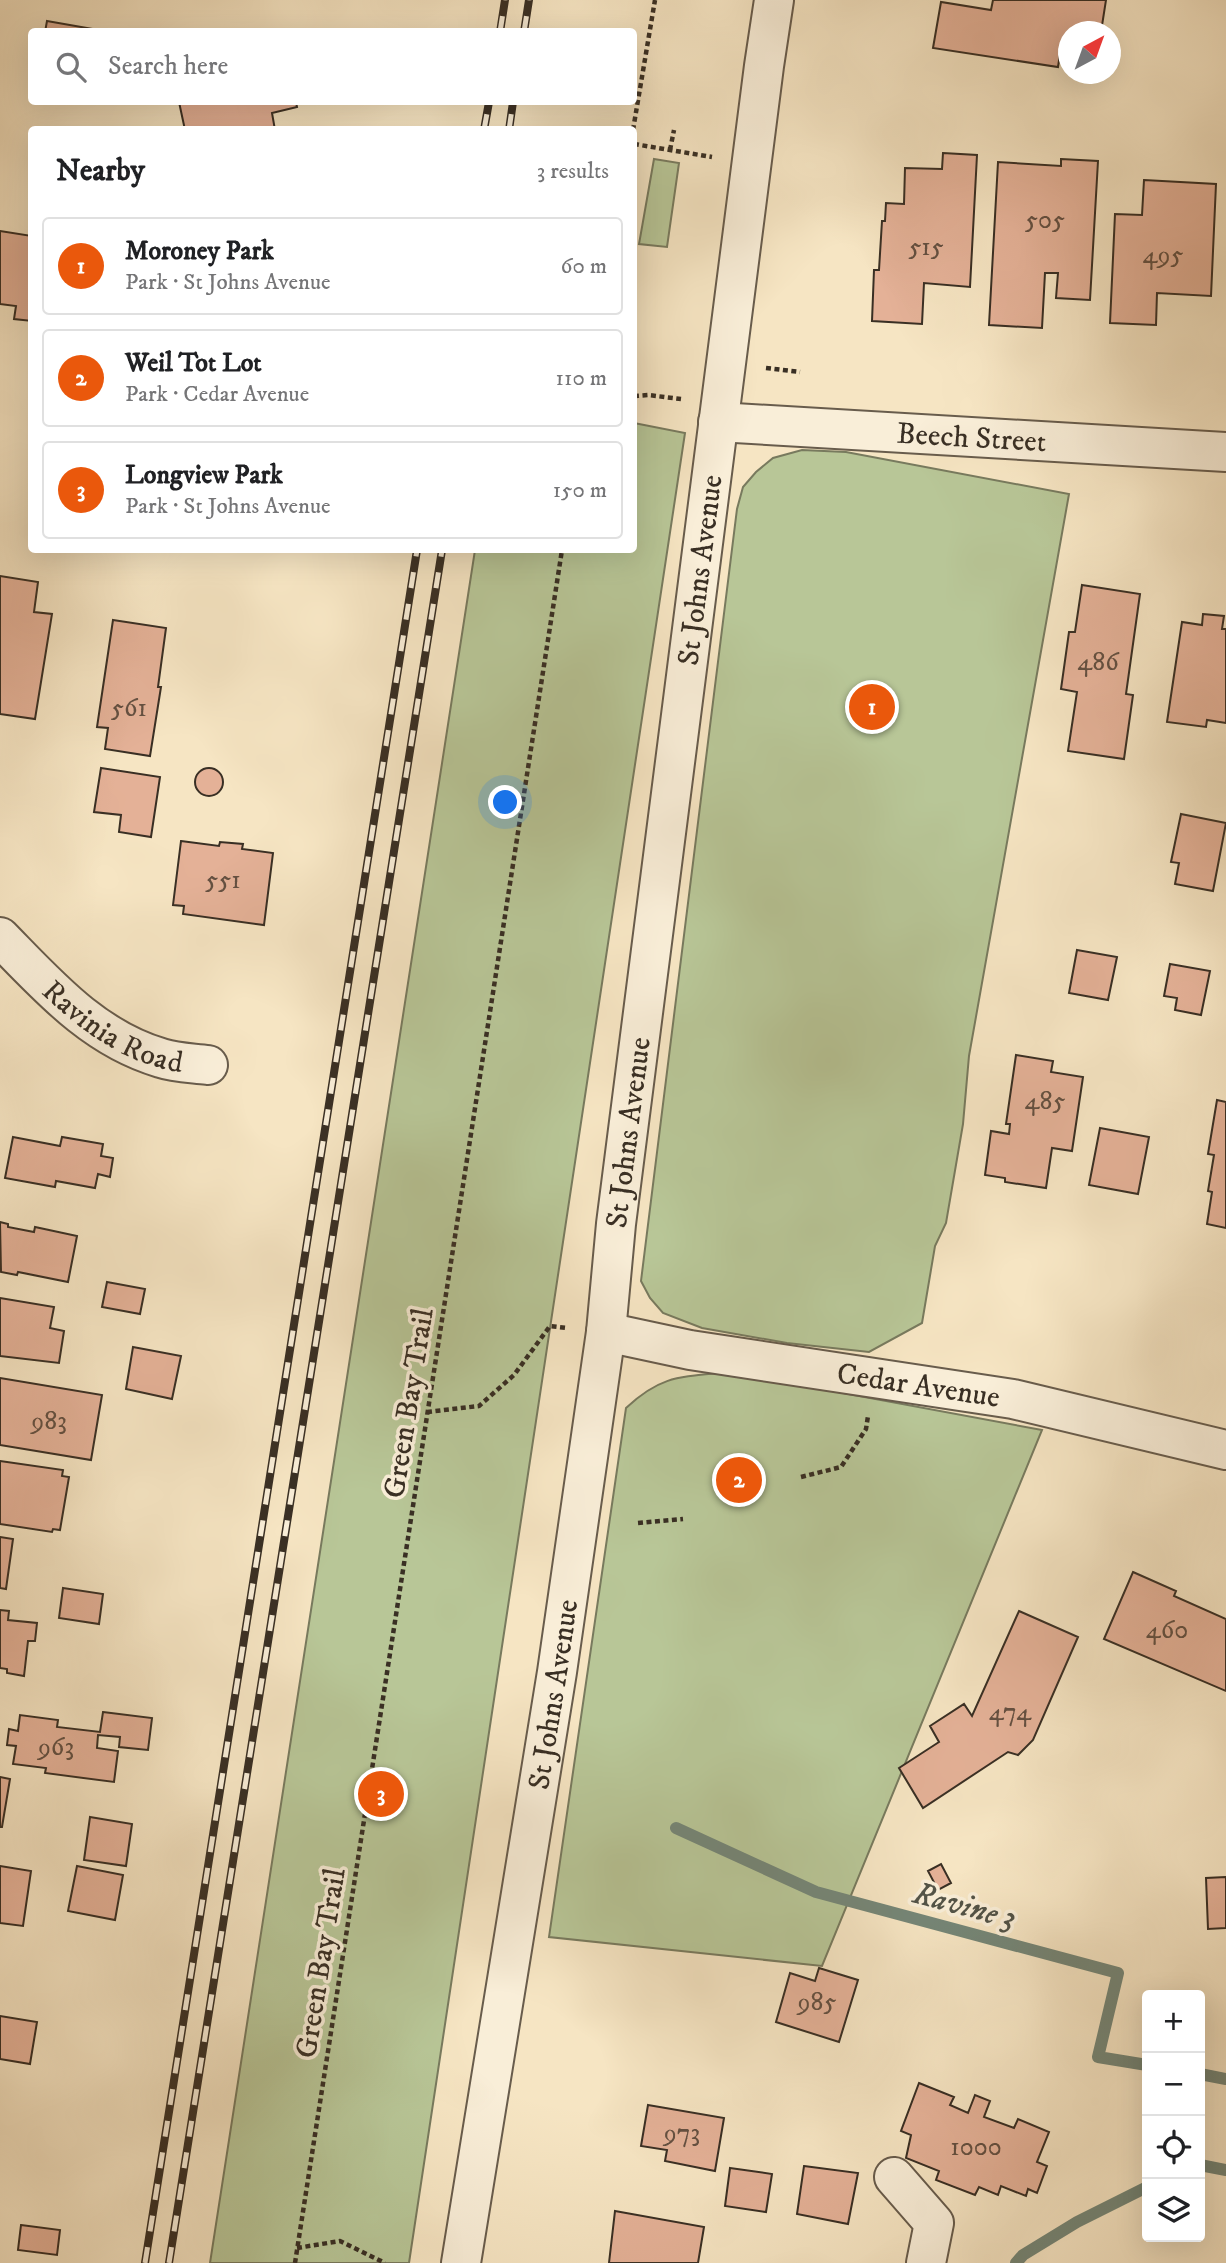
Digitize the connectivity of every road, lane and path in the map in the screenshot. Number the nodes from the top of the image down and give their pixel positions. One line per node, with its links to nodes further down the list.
1 (655, 0): 3 (path)
2 (774, 0): 9 (street, St Johns Avenue)
3 (637, 102)
4 (636, 105): 5 (path)
5 (633, 126)
6 (674, 131): 8 (path)
7 (637, 144): 8 (path)
8 (670, 150): 9 (path)
9 (751, 164): 12 (street, St Johns Avenue)
10 (637, 396): 11 (path)
11 (684, 399)
12 (718, 422): 13 (street, Beech Street); 17 (street, St Johns Avenue)
13 (1226, 452)
14 (562, 553): 19 (path, Green Bay Trail)
15 (0, 937): 16 (street, Ravinia Road)
16 (208, 1065)
17 (606, 1332): 18 (street, Cedar Avenue); 19 (path); 28 (street, St Johns Avenue)
18 (873, 1377): 20 (street, Cedar Avenue); 21 (path)
19 (427, 1412): 25 (path, Green Bay Trail)
20 (1226, 1450)
21 (802, 1477)
22 (684, 1519): 23 (path)
23 (638, 1523)
24 (894, 2177): 29 (street)
25 (297, 2248): 26 (path, Green Bay Trail); 27 (path)
26 (295, 2263)
27 (385, 2263)
28 (461, 2263)
29 (926, 2263)

